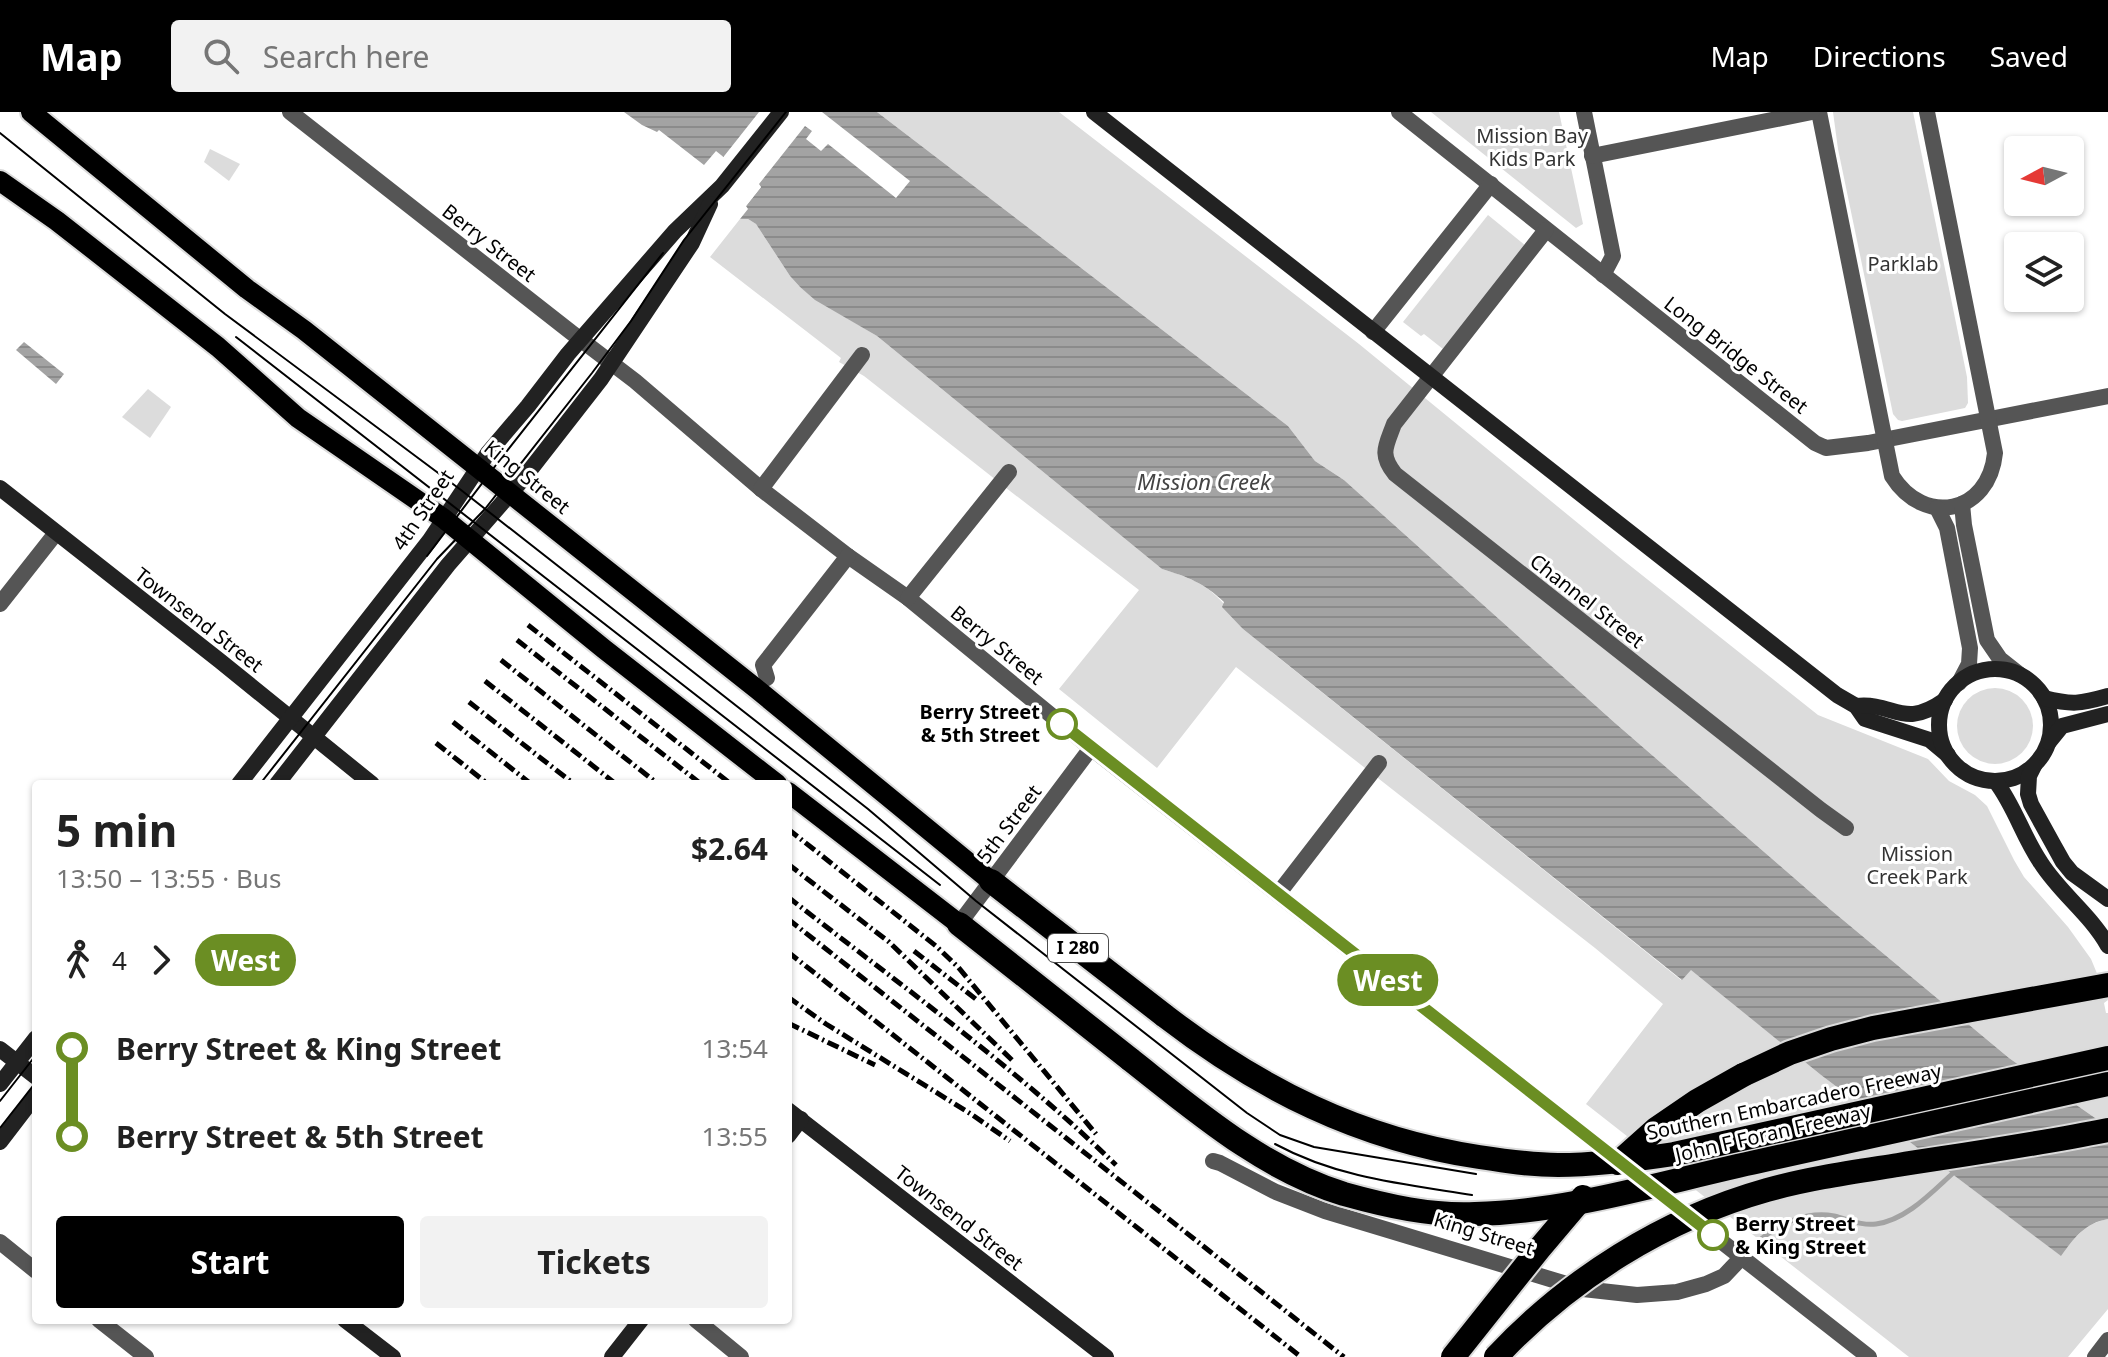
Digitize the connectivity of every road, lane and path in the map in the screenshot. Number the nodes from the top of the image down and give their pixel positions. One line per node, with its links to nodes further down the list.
1 (31, 112): 24 (main road, King Street)
2 (290, 112): 17 (street, Berry Street)
3 (781, 112): 13 (street, 4th Street)
4 (1094, 112): 16 (street)
5 (1399, 112): 12 (street, Long Bridge Street)
6 (1584, 112): 10 (street)
7 (1812, 112): 10 (street)
8 (1819, 112): 23 (street)
9 (1927, 112): 22 (street)
10 (1592, 156): 15 (street)
11 (0, 181): 31 (main road)
12 (1491, 184): 14 (street, Long Bridge Street); 16 (street)
13 (718, 191): 17 (street, 4th Street); 19 (street, 4th Street)
14 (1546, 230): 15 (street, Long Bridge Street); 20 (street, Channel Street)
15 (1603, 275): 23 (street, Long Bridge Street)
16 (1373, 332): 20 (street)
17 (581, 340): 19 (street, Berry Street); 24 (street, 4th Street)
18 (862, 355): 27 (street)
19 (612, 363): 27 (street, Berry Street); 28 (street, 4th Street)
20 (1431, 377): 43 (street); 58 (street, Channel Street)
21 (2108, 396): 22 (street, Long Bridge Street)
22 (1989, 420): 23 (street, Long Bridge Street); 29 (street)
23 (1883, 440): 30 (street)
24 (477, 467): 28 (main road, King Street); 31 (street, 4th Street)
25 (1009, 472): 35 (street)
26 (0, 488): 32 (street, Townsend Street)
27 (761, 489): 34 (street, Berry Street)
28 (511, 493): 33 (street, 4th Street); 59 (main road, King Street)
29 (1962, 504): 30 (street); 37 (street)
30 (1937, 508): 39 (street)
31 (443, 518): 33 (main road); 45 (street, 4th Street)
32 (56, 533): 36 (street); 45 (street, Townsend Street)
33 (470, 540): 46 (street, 4th Street); 55 (main road)
34 (848, 556): 35 (street, Berry Street); 38 (street)
35 (908, 598): 48 (street, Berry Street)
36 (0, 604)
37 (2019, 674): 39 (street); 41 (street)
38 (767, 678)
39 (1959, 683): 42 (street)
40 (2108, 696): 41 (street)
41 (2044, 698): 47 (street)
42 (1945, 700): 43 (street); 49 (street)
43 (1856, 706): 49 (street)
44 (2108, 714): 47 (street)
45 (291, 718): 46 (street, Townsend Street); 52 (street, 4th Street)
46 (314, 738): 53 (street, 4th Street); 54 (street, Townsend Street)
47 (2048, 743): 51 (street)
48 (1091, 748): 59 (street, 5th Street); 60 (street, Berry Street)
49 (1948, 755): 56 (street)
50 (1379, 763): 60 (street)
51 (2034, 766): 56 (street); 61 (street)
52 (242, 780)
53 (280, 780)
54 (367, 780)
55 (772, 780)
56 (1996, 782): 63 (street)
57 (792, 795): 62 (main road)
58 (1846, 828)
59 (991, 881): 62 (street, 5th Street); 67 (highway, Southern Embarcadero Freeway / I 280, bridge)
60 (1278, 894): 78 (street, Berry Street)
61 (2108, 899)
62 (959, 924): 71 (highway, John F Foran Freeway / I 280, bridge)
63 (2108, 946)
64 (2108, 985): 90 (highway, bridge)
65 (32, 1043): 68 (street)
66 (0, 1049): 68 (street)
67 (2108, 1058)
68 (17, 1062): 69 (street); 70 (street)
69 (32, 1074)
70 (0, 1084)
71 (2108, 1084)
72 (32, 1100): 75 (street)
73 (794, 1114): 89 (street, Townsend Street)
74 (2108, 1130): 91 (highway, bridge)
75 (0, 1142)
76 (1213, 1161): 78 (street, King Street)
77 (0, 1242): 79 (street)
78 (1742, 1257): 92 (street, Berry Street)
79 (32, 1268)
80 (104, 1324): 85 (street)
81 (350, 1324): 86 (street)
82 (638, 1324): 87 (street)
83 (701, 1324): 88 (street)
84 (2108, 1340): 93 (street)
85 (146, 1357)
86 (393, 1357)
87 (612, 1357)
88 (741, 1357)
89 (1106, 1357)
90 (1453, 1357)
91 (1496, 1357)
92 (1869, 1357)
93 (2095, 1357)

